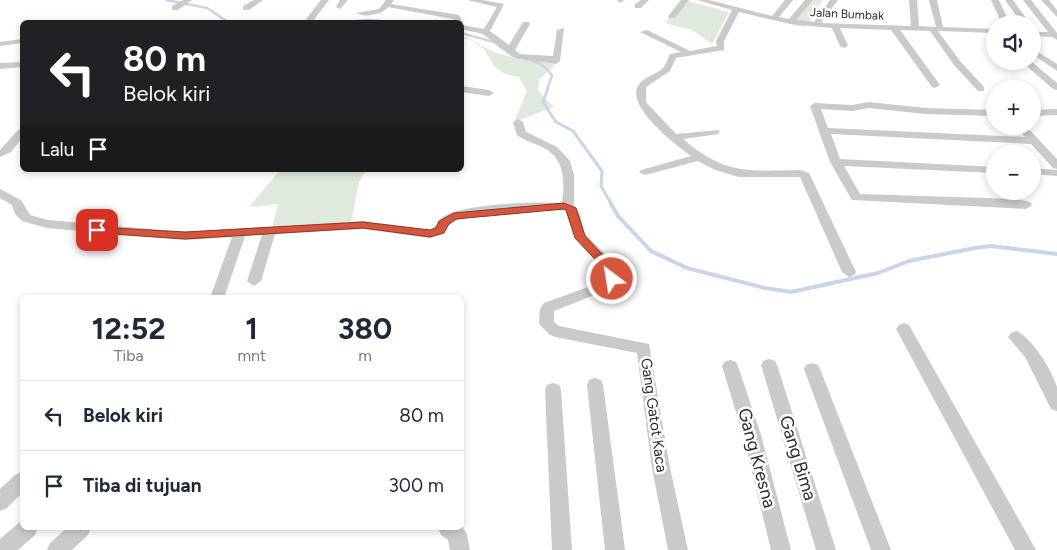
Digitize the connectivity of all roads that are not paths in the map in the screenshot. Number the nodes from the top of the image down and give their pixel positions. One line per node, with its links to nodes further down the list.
1 (188, 0): 22 (street)
2 (259, 0): 23 (street)
3 (325, 0): 32 (street)
4 (344, 0): 21 (street)
5 (471, 0): 43 (street)
6 (645, 0): 18 (street)
7 (685, 0): 30 (street)
8 (706, 0): 24 (street, Jalan Bumbak)
9 (789, 0): 31 (street)
10 (809, 0): 34 (street)
11 (834, 0): 36 (street)
12 (913, 0): 40 (street)
13 (933, 0): 41 (street)
14 (995, 0): 27 (street)
15 (1009, 0): 28 (street)
16 (1027, 0): 49 (street)
17 (1045, 0): 29 (street)
18 (637, 4)
19 (386, 5): 25 (street); 33 (street)
20 (746, 6): 31 (street)
21 (340, 7)
22 (175, 8)
23 (246, 8)
24 (734, 10): 31 (street, Jalan Bumbak); 54 (street); 76 (street)
25 (360, 13)
26 (844, 14): 37 (street)
27 (1002, 15)
28 (1020, 15)
29 (1057, 15)
30 (672, 16)
31 (770, 18): 34 (street, Jalan Bumbak)
32 (310, 19)
33 (458, 20)
34 (790, 22): 36 (street, Jalan Bumbak)
35 (526, 24): 53 (street)
36 (816, 25): 37 (street, Jalan Bumbak)
37 (838, 27): 39 (street, Jalan Bumbak); 52 (street)
38 (464, 28): 43 (street)
39 (894, 28): 40 (street, Jalan Bumbak); 61 (street)
40 (915, 28): 41 (street, Jalan Bumbak)
41 (936, 29): 46 (street, Jalan Bumbak); 64 (street)
42 (561, 30): 53 (street)
43 (486, 32): 53 (street)
44 (644, 32): 54 (street)
45 (20, 33): 47 (street)
46 (986, 33)
47 (0, 35)
48 (1041, 35): 49 (street)
49 (1056, 36)
50 (20, 41): 51 (street)
51 (0, 44)
52 (844, 46)
53 (511, 50)
54 (686, 51): 55 (street)
55 (672, 54)
56 (1041, 56): 59 (street)
57 (20, 65): 58 (street)
58 (0, 66)
59 (1057, 68)
60 (1036, 70): 62 (street)
61 (935, 84)
62 (1056, 87)
63 (464, 89): 65 (street)
64 (981, 89)
65 (489, 93)
66 (1057, 112): 69 (street)
67 (986, 113): 72 (street)
68 (1041, 113): 69 (street)
69 (1046, 113): 71 (street)
70 (518, 122): 91 (street)
71 (1057, 123)
72 (823, 131): 77 (street); 83 (street)
73 (715, 132): 76 (street)
74 (20, 133): 78 (street)
75 (1028, 135): 77 (street)
76 (676, 137): 82 (street)
77 (1033, 141): 79 (street)
78 (5, 144): 81 (street)
79 (1042, 150): 80 (street); 84 (street)
80 (1057, 150)
81 (0, 154)
82 (699, 157): 86 (street); 94 (street)
83 (836, 162): 85 (street); 90 (street)
84 (1057, 166)
85 (986, 170)
86 (645, 172)
87 (1041, 172): 88 (street)
88 (1057, 173)
89 (0, 193): 93 (street)
90 (1026, 206)
91 (568, 207): 92 (street); 115 (street, Gang Gatot Kaca)
92 (270, 231): 93 (street); 95 (street)
93 (240, 232): 96 (street)
94 (849, 272)
95 (254, 280)
96 (217, 295)
97 (904, 328): 119 (street)
98 (1016, 337): 104 (street)
99 (769, 365): 117 (street, Gang Bima)
100 (730, 366): 116 (street, Gang Kresna)
101 (812, 369): 118 (street)
102 (595, 385): 114 (street)
103 (553, 390): 113 (street)
104 (1057, 404)
105 (20, 483): 106 (street)
106 (0, 502)
107 (26, 530): 110 (street)
108 (79, 530): 111 (street)
109 (451, 530): 112 (street)
110 (3, 550)
111 (57, 550)
112 (460, 550)
113 (562, 550)
114 (616, 550)
115 (678, 550)
116 (781, 550)
117 (826, 550)
118 (881, 550)
119 (1026, 550)

